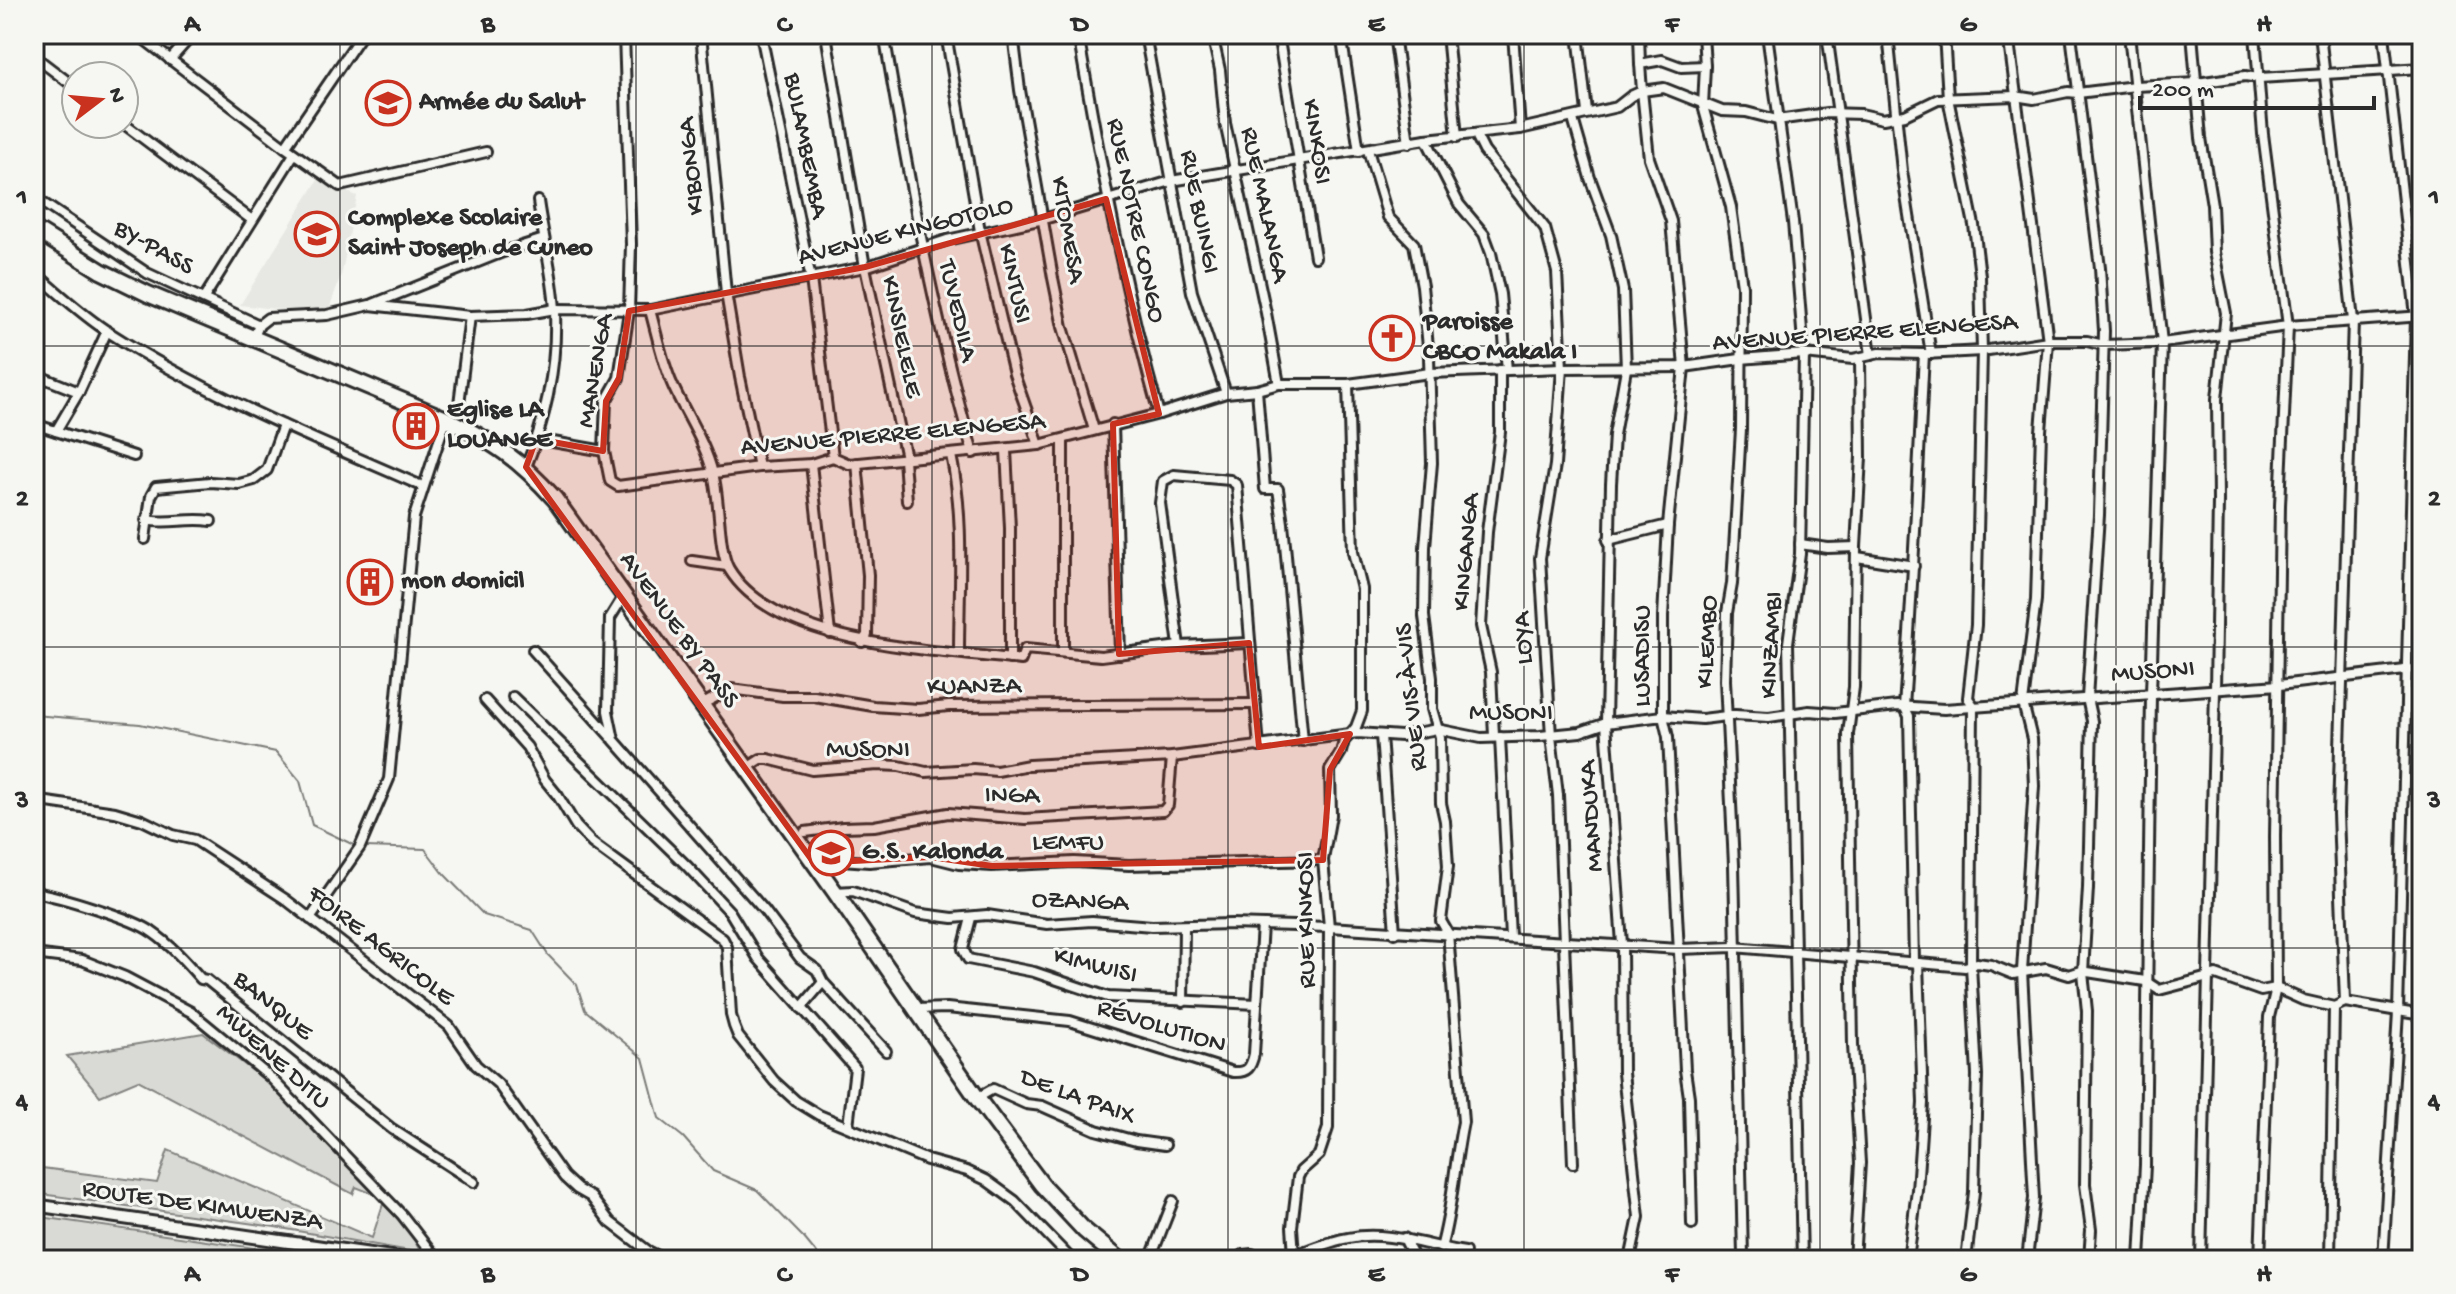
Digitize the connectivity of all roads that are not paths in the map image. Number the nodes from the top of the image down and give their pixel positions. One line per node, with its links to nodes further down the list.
1 (137, 34): 34 (street)
2 (193, 34): 34 (street)
3 (362, 34): 60 (street)
4 (624, 34): 85 (street, MANENGA)
5 (701, 34): 80 (street, KIBONGA)
6 (761, 34): 79 (street, BULAMBEMBA)
7 (826, 34): 77 (street, KINSIELELE)
8 (884, 34): 75 (street, TUVEDILA)
9 (946, 34): 73 (street, KINTUSI)
10 (1013, 34): 70 (street, KITOMESA)
11 (1078, 34): 68 (street, RUE NOTRE CONGO)
12 (1145, 34): 66 (street, RUE BUINGI)
13 (1212, 34): 65 (street, RUE MALANGA)
14 (1278, 34): 64 (street, KINKOSI)
15 (1341, 34): 61 (street, RUE VIS-À-VIS)
16 (1394, 34): 59 (street)
17 (1447, 34): 57 (street)
18 (1513, 34): 54 (street)
19 (1578, 34): 49 (street)
20 (1639, 34): 35 (street)
21 (1703, 34): 36 (street, KILEMBO)
22 (1767, 34): 53 (street, KINZAMBI)
23 (1827, 34): 50 (street)
24 (1888, 34): 51 (street)
25 (1944, 34): 47 (street)
26 (2008, 34): 46 (street)
27 (2071, 34): 45 (street)
28 (2129, 34): 43 (street)
29 (2192, 34): 42 (street)
30 (2255, 34): 41 (street)
31 (2320, 34): 39 (street)
32 (2384, 34): 38 (street)
33 (34, 56): 40 (street)
34 (170, 60): 60 (street)
35 (1640, 64): 36 (street); 44 (street, LUSADISU)
36 (1705, 66): 48 (street, KILEMBO)
37 (2422, 68): 38 (street)
38 (2387, 71): 39 (street); 87 (street)
39 (2324, 75): 41 (street); 88 (street)
40 (60, 76)
41 (2259, 78): 42 (street); 89 (street)
42 (2197, 83): 43 (street); 92 (street)
43 (2135, 86): 45 (street); 94 (street)
44 (1642, 91): 48 (street); 49 (street, AVENUE KINGOTOLO); 102 (street, LUSADISU)
45 (2078, 93): 46 (street); 95 (street)
46 (2015, 96): 47 (street); 93 (street)
47 (1948, 98): 51 (street); 96 (street)
48 (1703, 103): 53 (street); 101 (street, KILEMBO)
49 (1587, 112): 52 (street, AVENUE KINGOTOLO)
50 (1837, 114): 51 (street); 53 (street); 99 (street)
51 (1897, 116): 98 (street)
52 (1573, 119): 54 (street, AVENUE KINGOTOLO); 104 (street)
53 (1777, 120): 97 (street, KINZAMBI)
54 (1520, 129): 55 (street, AVENUE KINGOTOLO)
55 (1476, 135): 57 (street, AVENUE KINGOTOLO); 103 (street, LOYA)
56 (140, 136): 71 (street)
57 (1457, 137): 58 (street, AVENUE KINGOTOLO)
58 (1426, 139): 59 (street, AVENUE KINGOTOLO); 105 (street, KINGANGA)
59 (1409, 143): 61 (street, AVENUE KINGOTOLO)
60 (285, 147): 63 (street)
61 (1364, 150): 64 (street, AVENUE KINGOTOLO); 106 (street, RUE VIS-À-VIS)
62 (486, 152): 63 (street)
63 (294, 154): 71 (street)
64 (1297, 161): 65 (street, AVENUE KINGOTOLO); 76 (street, KINKOSI)
65 (1235, 173): 66 (street, AVENUE KINGOTOLO); 108 (street, RUE MALANGA)
66 (1171, 181): 68 (street, AVENUE KINGOTOLO); 112 (street, RUE BUINGI)
67 (34, 197): 81 (street, BY-PASS)
68 (1106, 199): 70 (street, AVENUE KINGOTOLO); 114 (street, RUE NOTRE CONGO)
69 (538, 201): 74 (street)
70 (1044, 219): 73 (street, AVENUE KINGOTOLO); 119 (street, KITOMESA)
71 (252, 220): 81 (street)
72 (34, 229): 91 (highway, AVENUE BY PASS)
73 (980, 231): 75 (street, AVENUE KINGOTOLO); 123 (street, KINTUSI)
74 (544, 239): 82 (street); 83 (street)
75 (921, 249): 77 (street, AVENUE KINGOTOLO); 126 (street, TUVEDILA)
76 (1315, 257)
77 (865, 267): 79 (street, AVENUE KINGOTOLO); 130 (street, KINSIELELE)
78 (34, 272): 90 (street)
79 (811, 279): 80 (street, AVENUE KINGOTOLO); 129 (street, BULAMBEMBA)
80 (726, 293): 84 (street, AVENUE KINGOTOLO); 134 (street, KIBONGA)
81 (204, 298): 91 (street, BY-PASS)
82 (370, 305): 86 (street, AVENUE KINGOTOLO); 91 (street, AVENUE KINGOTOLO)
83 (555, 309): 85 (street, AVENUE KINGOTOLO); 86 (street, AVENUE KINGOTOLO); 121 (street)
84 (650, 310): 85 (street, AVENUE KINGOTOLO); 135 (street)
85 (629, 311): 125 (street, MANENGA)
86 (470, 316): 113 (street)
87 (2419, 316): 88 (street, AVENUE PIERRE ELENGESA); 160 (street)
88 (2353, 320): 89 (street, AVENUE PIERRE ELENGESA); 161 (street)
89 (2288, 326): 92 (street, AVENUE PIERRE ELENGESA); 162 (street)
90 (107, 331): 111 (street); 118 (street)
91 (256, 331): 115 (highway, AVENUE BY PASS)
92 (2223, 334): 94 (street, AVENUE PIERRE ELENGESA); 163 (street)
93 (2048, 341): 95 (street, AVENUE PIERRE ELENGESA); 96 (street, AVENUE PIERRE ELENGESA); 168 (street)
94 (2162, 343): 95 (street, AVENUE PIERRE ELENGESA); 164 (street)
95 (2103, 345): 166 (street)
96 (1982, 351): 98 (street, AVENUE PIERRE ELENGESA); 171 (street)
97 (1804, 354): 100 (street, AVENUE PIERRE ELENGESA); 101 (street, AVENUE PIERRE ELENGESA); 144 (street, KINZAMBI)
98 (1928, 354): 99 (street, AVENUE PIERRE ELENGESA); 148 (street)
99 (1871, 355): 100 (street, AVENUE PIERRE ELENGESA)
100 (1860, 358): 145 (street)
101 (1740, 359): 102 (street, AVENUE PIERRE ELENGESA); 176 (street, KILEMBO)
102 (1684, 367): 104 (street, AVENUE PIERRE ELENGESA); 141 (street, LUSADISU)
103 (1562, 368): 104 (street, AVENUE PIERRE ELENGESA); 105 (street, AVENUE PIERRE ELENGESA); 182 (street, LOYA)
104 (1626, 369): 143 (street, MANDUKA)
105 (1504, 370): 106 (street, AVENUE PIERRE ELENGESA); 181 (street, KINGANGA)
106 (1430, 373): 109 (street, AVENUE PIERRE ELENGESA); 178 (street, RUE VIS-À-VIS)
107 (39, 376): 111 (street)
108 (1279, 384): 109 (street, AVENUE PIERRE ELENGESA); 110 (street, AVENUE PIERRE ELENGESA)
109 (1348, 384): 179 (street, RUE KINKOSI)
110 (1257, 390): 112 (street, AVENUE PIERRE ELENGESA); 184 (street)
111 (79, 392): 120 (street)
112 (1226, 393): 114 (street, AVENUE PIERRE ELENGESA)
113 (459, 404)
114 (1159, 414): 117 (street, AVENUE PIERRE ELENGESA)
115 (446, 419): 133 (highway, AVENUE BY PASS); 137 (street)
116 (34, 424): 120 (street)
117 (1113, 424): 119 (street, AVENUE PIERRE ELENGESA); 157 (street)
118 (283, 425): 137 (street); 139 (street)
119 (1094, 430): 122 (street, AVENUE PIERRE ELENGESA)
120 (56, 431): 128 (street)
121 (536, 439): 125 (street); 133 (street)
122 (1063, 440): 123 (street, AVENUE PIERRE ELENGESA); 156 (street)
123 (1039, 445): 124 (street, AVENUE PIERRE ELENGESA)
124 (1006, 450): 126 (street, AVENUE PIERRE ELENGESA); 158 (street)
125 (604, 451): 136 (street, MANENGA)
126 (973, 453): 127 (street, AVENUE PIERRE ELENGESA)
127 (951, 455): 130 (street, AVENUE PIERRE ELENGESA); 155 (street)
128 (134, 456)
129 (833, 457): 131 (street, AVENUE PIERRE ELENGESA); 132 (street, AVENUE PIERRE ELENGESA)
130 (905, 458): 131 (street, AVENUE PIERRE ELENGESA); 138 (street, KINSIELELE)
131 (857, 463): 151 (street)
132 (811, 464): 134 (street, AVENUE PIERRE ELENGESA); 150 (street)
133 (526, 467): 149 (highway, AVENUE BY PASS)
134 (759, 467): 135 (street, AVENUE PIERRE ELENGESA)
135 (713, 473): 136 (street, AVENUE PIERRE ELENGESA); 147 (street)
136 (609, 476)
137 (422, 486): 195 (street)
138 (907, 501)
139 (146, 520): 140 (street); 142 (street)
140 (211, 521)
141 (1668, 525): 143 (street); 175 (street, LUSADISU)
142 (145, 539)
143 (1608, 540): 177 (street, MANDUKA)
144 (1800, 544): 145 (street); 174 (street, KINZAMBI)
145 (1856, 552): 148 (street); 173 (street)
146 (692, 561): 147 (street)
147 (727, 566): 150 (street)
148 (1914, 566): 172 (street)
149 (623, 597): 170 (highway, AVENUE BY PASS); 183 (street)
150 (830, 633): 151 (street)
151 (862, 642): 155 (street)
152 (1249, 643): 153 (street); 153 (street); 169 (street)
153 (1179, 646): 157 (street)
154 (533, 650): 183 (street)
155 (959, 652): 158 (street)
156 (1063, 652): 157 (street); 158 (street)
157 (1120, 654)
158 (1010, 659)
159 (2422, 668): 160 (street, MUSONI)
160 (2406, 671): 161 (street, MUSONI); 223 (street)
161 (2342, 678): 162 (street, MUSONI); 218 (street)
162 (2279, 685): 163 (street, MUSONI); 216 (street)
163 (2215, 690): 164 (street, MUSONI); 213 (street)
164 (2151, 694): 166 (street, MUSONI); 214 (street)
165 (513, 697): 221 (street)
166 (2087, 698): 168 (street, MUSONI); 212 (street)
167 (485, 700): 227 (street)
168 (2023, 703): 171 (street, MUSONI); 211 (street)
169 (1254, 704): 170 (street, KUANZA); 185 (street)
170 (701, 705): 187 (highway, AVENUE BY PASS)
171 (1973, 705): 172 (street, MUSONI); 210 (street)
172 (1904, 706): 173 (street, MUSONI); 209 (street)
173 (1852, 710): 174 (street, MUSONI); 208 (street)
174 (1790, 714): 176 (street, MUSONI); 207 (street, KINZAMBI)
175 (1663, 716): 176 (street, MUSONI); 177 (street, MUSONI); 205 (street, LUSADISU)
176 (1726, 717): 204 (street, KILEMBO)
177 (1606, 723): 182 (street, MUSONI); 203 (street, MANDUKA)
178 (1437, 729): 180 (street, MUSONI); 181 (street, MUSONI); 200 (street, RUE VIS-À-VIS)
179 (1350, 734): 180 (street, MUSONI); 184 (street, MUSONI); 190 (street, RUE KINKOSI)
180 (1381, 735): 199 (street)
181 (1497, 736): 182 (street, MUSONI); 201 (street, KINGANGA)
182 (1551, 736): 202 (street, LOYA)
183 (614, 740): 215 (street)
184 (1303, 741): 185 (street, MUSONI)
185 (1259, 747): 186 (street, MUSONI)
186 (1172, 757): 187 (street, MUSONI); 189 (street, INGA)
187 (747, 768): 191 (highway, AVENUE BY PASS)
188 (34, 800): 195 (street, FOIRE AGRICOLE)
189 (805, 832)
190 (1323, 860): 191 (street, LEMFU); 198 (street, RUE KINKOSI)
191 (814, 863): 193 (highway, AVENUE BY PASS)
192 (34, 892): 230 (street, BANQUE)
193 (835, 892): 194 (street, OZANGA); 222 (highway, AVENUE BY PASS)
194 (971, 918): 197 (street, OZANGA); 217 (street, KIMWISI)
195 (310, 919): 242 (street, FOIRE AGRICOLE)
196 (1262, 925): 197 (street, OZANGA); 198 (street, OZANGA); 219 (street, RÉVOLUTION)
197 (1184, 927): 217 (street)
198 (1329, 927): 199 (street, OZANGA); 239 (street, RUE KINKOSI)
199 (1395, 933): 200 (street, OZANGA)
200 (1448, 933): 201 (street, OZANGA); 235 (street, RUE VIS-À-VIS)
201 (1510, 937): 202 (street, OZANGA)
202 (1563, 941): 203 (street, OZANGA); 229 (street, LOYA)
203 (1622, 944): 205 (street, OZANGA); 248 (street, MANDUKA)
204 (1734, 947): 205 (street, OZANGA); 207 (street, OZANGA); 238 (street, KILEMBO)
205 (1679, 949): 233 (street, LUSADISU)
206 (34, 954): 241 (street, MWENE DITU)
207 (1797, 954): 208 (street, OZANGA); 249 (street, KINZAMBI)
208 (1851, 958): 209 (street, OZANGA); 250 (street)
209 (1916, 963): 210 (street, OZANGA); 251 (street)
210 (1971, 965): 211 (street, OZANGA); 252 (street)
211 (2022, 971): 212 (street, OZANGA); 253 (street)
212 (2083, 972): 214 (street, OZANGA); 254 (street)
213 (2209, 977): 214 (street, OZANGA); 216 (street); 256 (street)
214 (2145, 981): 255 (street)
215 (823, 982): 221 (street); 225 (street)
216 (2276, 988): 220 (street); 257 (street)
217 (1183, 1002): 219 (street, KIMWISI)
218 (2345, 1002): 220 (street); 223 (street)
219 (1257, 1004): 222 (street, RÉVOLUTION)
220 (2334, 1007): 258 (street)
221 (801, 1008): 227 (street)
222 (917, 1009): 226 (highway, AVENUE BY PASS)
223 (2398, 1012): 224 (street); 259 (street)
224 (2422, 1015)
225 (886, 1051)
226 (977, 1098): 228 (street, DE LA PAIX); 244 (highway, AVENUE BY PASS)
227 (848, 1126): 243 (street)
228 (1165, 1145)
229 (1573, 1163)
230 (474, 1182)
231 (1173, 1201): 245 (street)
232 (34, 1205): 240 (street, ROUTE DE KIMWENZA)
233 (1692, 1224)
234 (1403, 1237): 235 (street); 239 (street); 247 (street)
235 (1441, 1248): 236 (street)
236 (1465, 1252)
237 (1243, 1255): 246 (street)
238 (1743, 1256)
239 (1294, 1257)
240 (412, 1260)
241 (437, 1260)
242 (666, 1260)
243 (1072, 1260)
244 (1120, 1260)
245 (1150, 1260)
246 (1257, 1260)
247 (1415, 1260)
248 (1630, 1260)
249 (1802, 1260)
250 (1854, 1260)
251 (1908, 1260)
252 (1966, 1260)
253 (2027, 1260)
254 (2089, 1260)
255 (2140, 1260)
256 (2201, 1260)
257 (2260, 1260)
258 (2330, 1260)
259 (2383, 1260)

